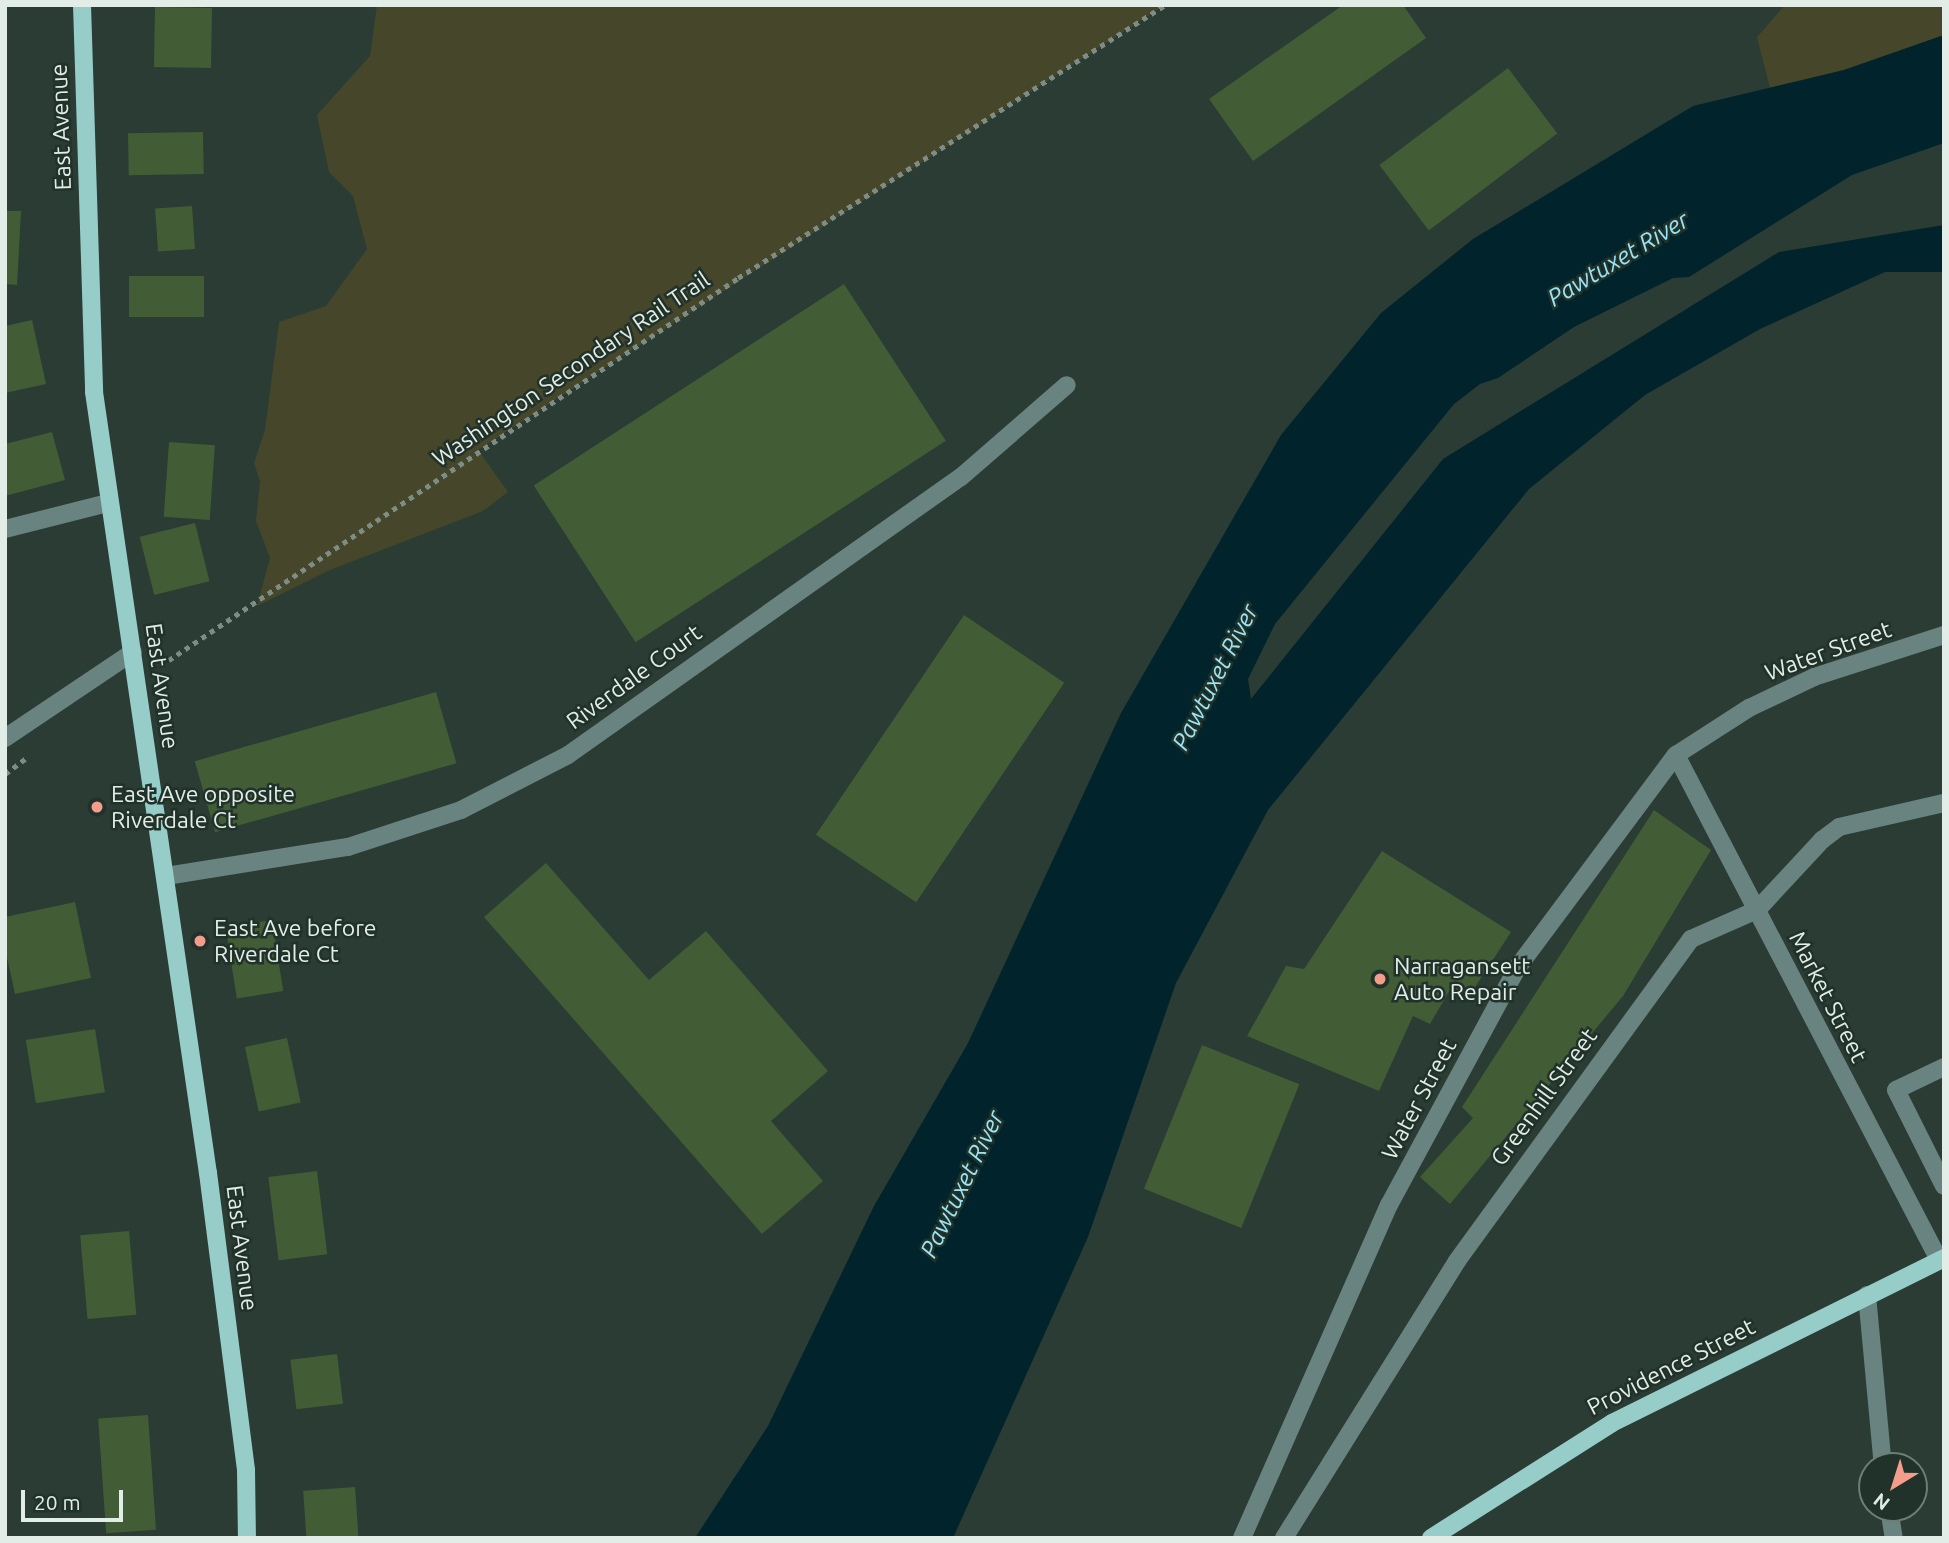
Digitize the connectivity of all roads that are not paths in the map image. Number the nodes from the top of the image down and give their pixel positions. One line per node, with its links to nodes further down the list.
1 (82, 5): 3 (main road, East Avenue)
2 (1067, 385): 12 (street, Riverdale Court)
3 (108, 503): 4 (street); 8 (main road, East Avenue)
4 (34, 523): 5 (street); 6 (street)
5 (5, 529)
6 (5, 536)
7 (1944, 635): 10 (street, Water Street)
8 (133, 652): 9 (street); 12 (main road, East Avenue)
9 (5, 738)
10 (1676, 755): 13 (street, Market Street); 20 (street, Water Street)
11 (1944, 803): 13 (street, Greenhill Street)
12 (166, 876): 19 (main road, East Avenue)
13 (1757, 910): 16 (street, Market Street); 21 (street, Greenhill Street)
14 (1944, 1067): 15 (street)
15 (1944, 1186)
16 (1941, 1259): 17 (main road, Providence Street)
17 (1867, 1295): 18 (street); 22 (main road, Providence Street)
18 (1882, 1452)
19 (247, 1538)
20 (1242, 1538)
21 (1284, 1538)
22 (1431, 1538)

